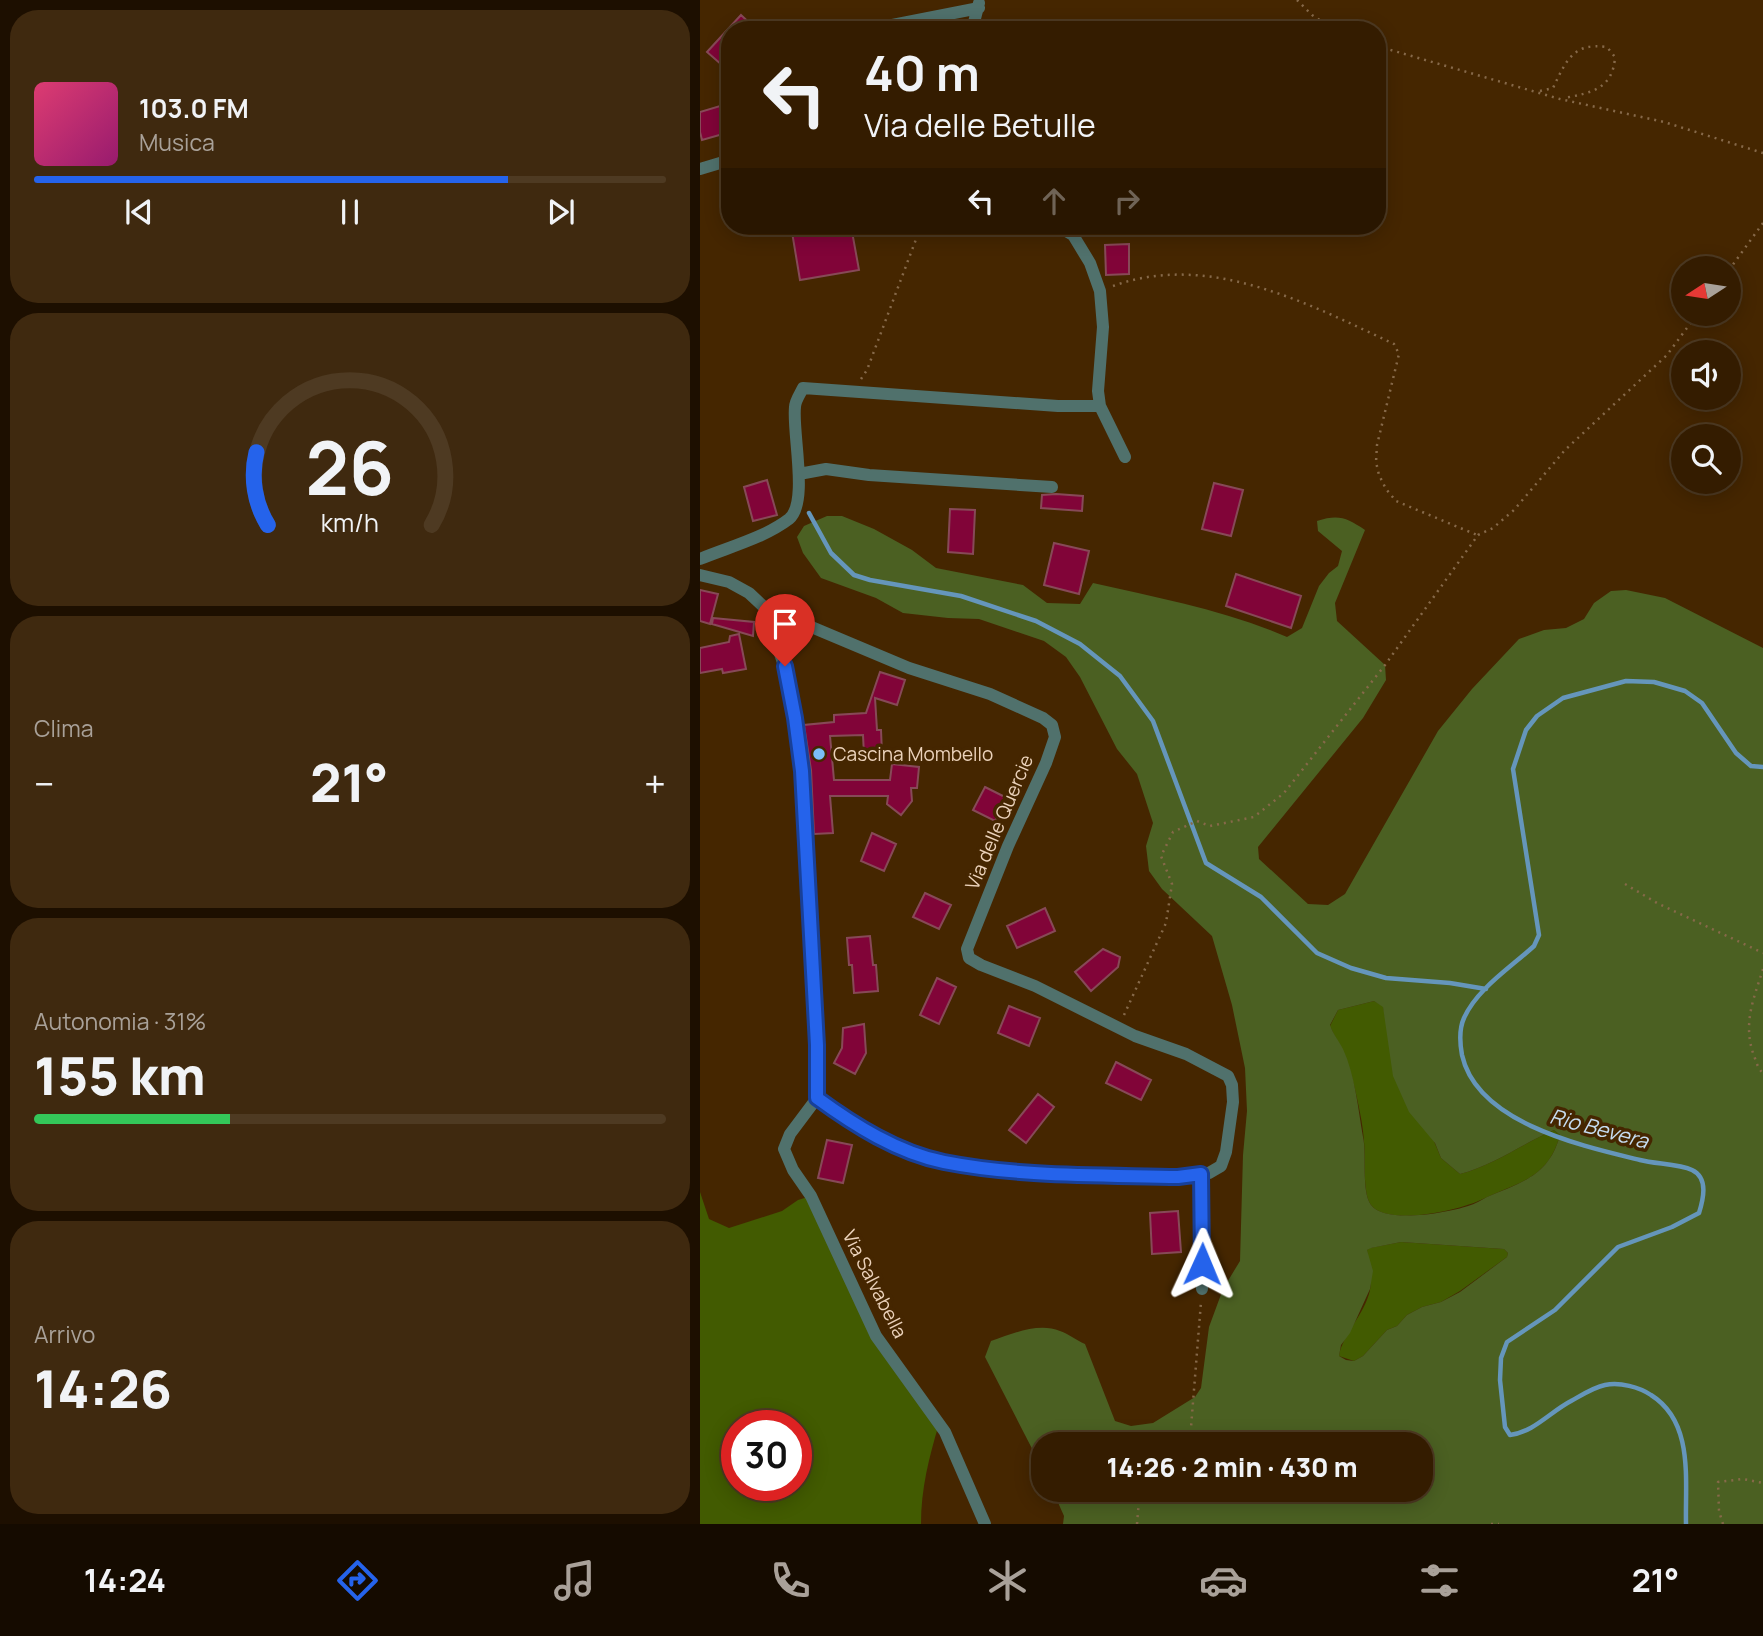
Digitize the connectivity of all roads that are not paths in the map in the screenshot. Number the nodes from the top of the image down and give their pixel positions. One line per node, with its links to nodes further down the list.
1 (979, 4): 2 (street); 3 (street)
2 (906, 21)
3 (974, 21)
4 (721, 163): 5 (street)
5 (700, 169)
6 (1073, 235): 7 (street)
7 (1100, 406): 8 (street); 9 (street)
8 (1125, 457)
9 (799, 474): 10 (street); 11 (street)
10 (1052, 487)
11 (700, 559)
12 (700, 575): 13 (street)
13 (764, 607): 14 (street); 15 (street, Via delle Quercie)
14 (817, 1098): 15 (street); 17 (street, Via Salvabella)
15 (1201, 1174): 16 (street)
16 (1202, 1289)
17 (985, 1524)

